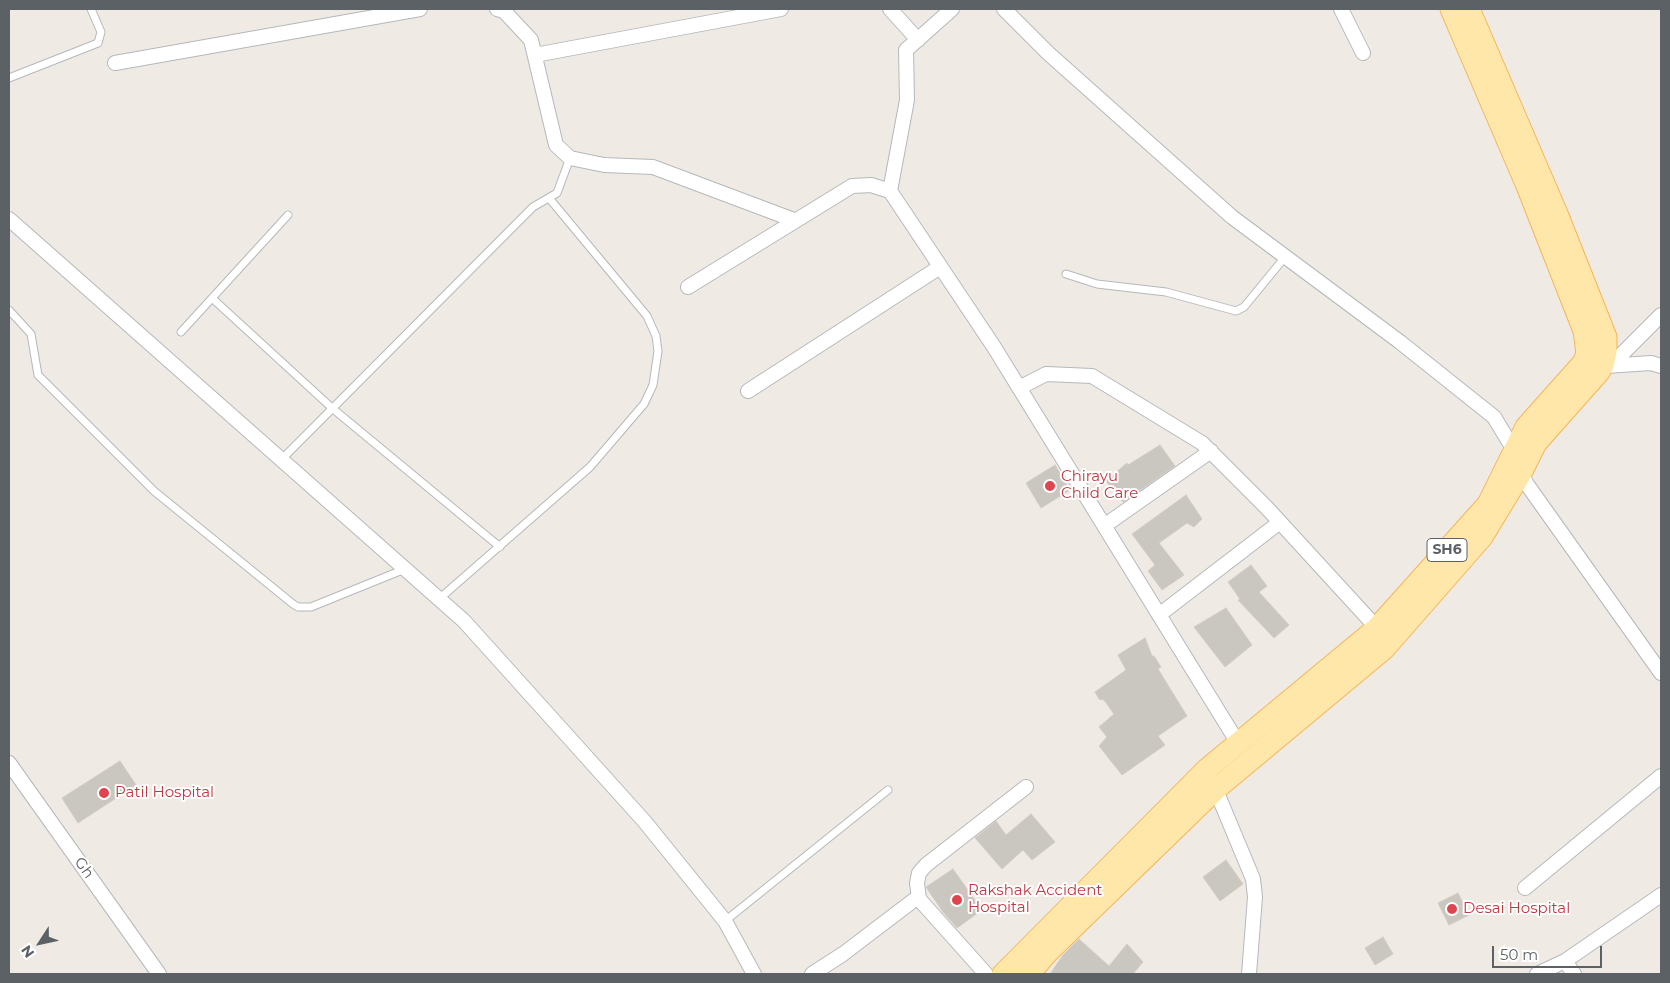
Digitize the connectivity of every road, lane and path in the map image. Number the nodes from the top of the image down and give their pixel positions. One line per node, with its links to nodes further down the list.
1 (91, 9): 15 (lane)
2 (420, 9): 14 (street)
3 (496, 9): 13 (street)
4 (781, 9): 13 (street)
5 (890, 9): 11 (street)
6 (952, 9): 11 (street)
7 (1004, 9): 22 (street)
8 (1341, 9): 12 (street)
9 (1451, 9): 25 (main road, SH6)
10 (1469, 9): 25 (main road, SH6)
11 (918, 40): 17 (street)
12 (1364, 53)
13 (535, 54): 16 (street)
14 (116, 63)
15 (9, 78)
16 (570, 158): 18 (lane); 21 (street)
17 (890, 192): 21 (street); 23 (street)
18 (549, 198): 35 (lane); 42 (lane)
19 (288, 215): 27 (lane)
20 (9, 218): 38 (street)
21 (794, 220): 26 (street)
22 (1285, 257): 24 (lane); 36 (street)
23 (940, 267): 33 (street); 34 (street)
24 (1066, 274)
25 (1576, 286): 31 (main road, SH6); 36 (main road, SH6)
26 (688, 287)
27 (213, 299): 30 (lane); 35 (lane)
28 (9, 310): 43 (lane)
29 (1661, 315): 31 (street)
30 (181, 332)
31 (1606, 366): 32 (street); 39 (main road, SH6)
32 (1661, 366)
33 (1019, 388): 37 (street); 41 (street)
34 (748, 391)
35 (332, 408): 38 (lane); 42 (lane)
36 (1514, 450): 39 (street); 46 (main road, SH6)
37 (1211, 451): 40 (street); 41 (street)
38 (282, 459): 43 (street)
39 (1522, 473): 47 (street); 53 (main road, SH6)
40 (1280, 522): 45 (street); 46 (street)
41 (1104, 526): 45 (street)
42 (500, 547): 44 (lane)
43 (405, 568): 44 (street)
44 (439, 598): 58 (street)
45 (1159, 615): 48 (street)
46 (1377, 628): 48 (main road, SH6)
47 (1661, 673)
48 (1238, 743): 50 (main road, SH6)
49 (9, 763): 60 (street, Gh)
50 (1207, 769): 53 (street); 64 (main road, SH6)
51 (1661, 776): 55 (street)
52 (1026, 787): 57 (street)
53 (1216, 789): 65 (main road, SH6); 66 (street)
54 (888, 790): 58 (lane)
55 (1524, 888)
56 (1661, 895): 59 (street)
57 (919, 899): 62 (street); 63 (street)
58 (725, 921): 61 (street)
59 (1565, 961): 67 (street); 68 (street)
60 (159, 974)
61 (754, 974)
62 (812, 974)
63 (986, 974)
64 (1003, 974)
65 (1029, 974)
66 (1249, 974)
67 (1538, 974)
68 (1574, 974)

